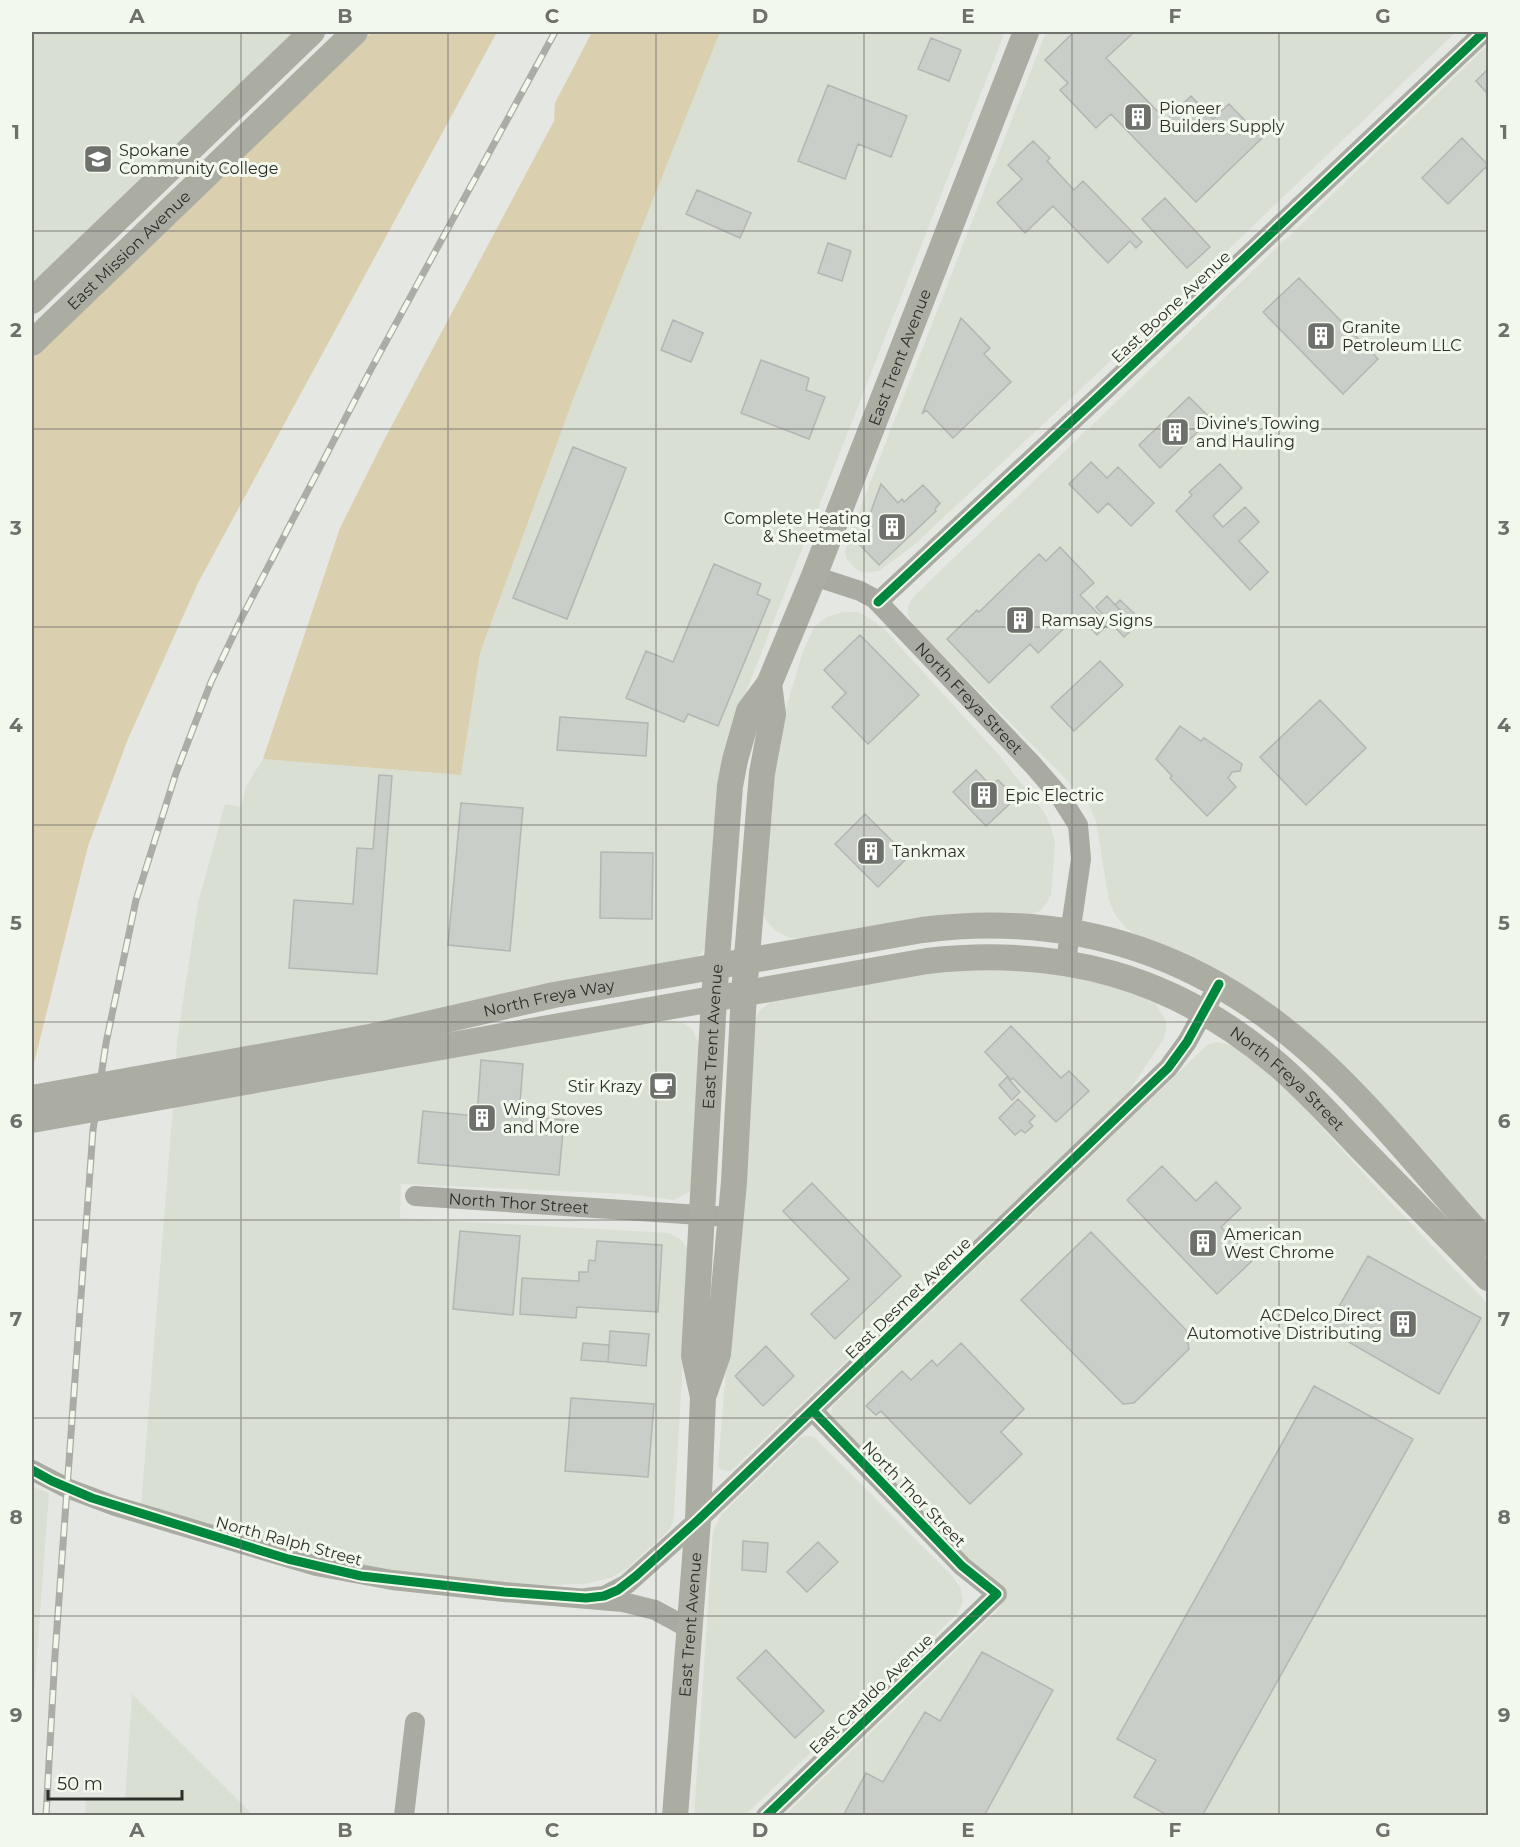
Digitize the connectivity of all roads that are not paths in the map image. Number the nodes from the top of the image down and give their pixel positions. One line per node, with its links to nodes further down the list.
1 (312, 32): 5 (main road, East Mission Avenue)
2 (355, 32): 6 (main road, East Mission Avenue)
3 (1026, 32): 7 (main road, East Trent Avenue)
4 (1484, 32): 8 (street, East Boone Avenue)
5 (32, 301)
6 (32, 343)
7 (814, 576): 8 (street, North Freya Street); 9 (main road, East Trent Avenue)
8 (878, 602): 10 (street, North Freya Street)
9 (769, 684): 11 (main road, East Trent Avenue); 13 (main road, East Trent Avenue)
10 (1070, 932): 11 (main road, North Freya Way); 12 (street, North Freya Street); 14 (main road, North Freya Street)
11 (748, 961): 13 (main road, North Freya Way); 15 (main road, East Trent Avenue)
12 (1066, 962): 15 (main road, North Freya Way); 18 (main road, North Freya Street)
13 (717, 966): 16 (main road, North Freya Way); 17 (main road, East Trent Avenue)
14 (1219, 984): 18 (street, East Desmet Avenue); 26 (main road, North Freya Street)
15 (744, 993): 17 (main road, North Freya Way); 25 (main road, East Trent Avenue)
16 (554, 995): 19 (main road, North Freya Way); 20 (main road)
17 (714, 999): 20 (main road, North Freya Way); 24 (main road, East Trent Avenue)
18 (1204, 1012): 27 (main road, North Freya Street); 29 (street, East Desmet Avenue)
19 (377, 1047): 20 (main road, North Freya Way); 21 (main road, North Freya Way, bridge); 22 (main road, North Freya Way, bridge)
20 (435, 1047)
21 (32, 1098)
22 (32, 1120)
23 (415, 1196): 24 (street, North Thor Street)
24 (701, 1216): 25 (street, North Thor Street); 28 (main road, East Trent Avenue)
25 (730, 1217): 28 (main road, East Trent Avenue)
26 (1488, 1244)
27 (1488, 1278)
28 (703, 1397): 31 (main road, East Trent Avenue)
29 (813, 1411): 31 (street, East Desmet Avenue); 32 (street, North Thor Street)
30 (32, 1470): 33 (street, North Ralph Street)
31 (698, 1520): 33 (street, East Desmet Avenue); 34 (main road, East Trent Avenue)
32 (997, 1594): 38 (street, East Cataldo Avenue)
33 (586, 1598): 34 (street, North Ralph Street)
34 (690, 1629): 37 (main road, East Trent Avenue)
35 (415, 1722): 36 (street)
36 (404, 1815)
37 (675, 1815)
38 (766, 1815)

